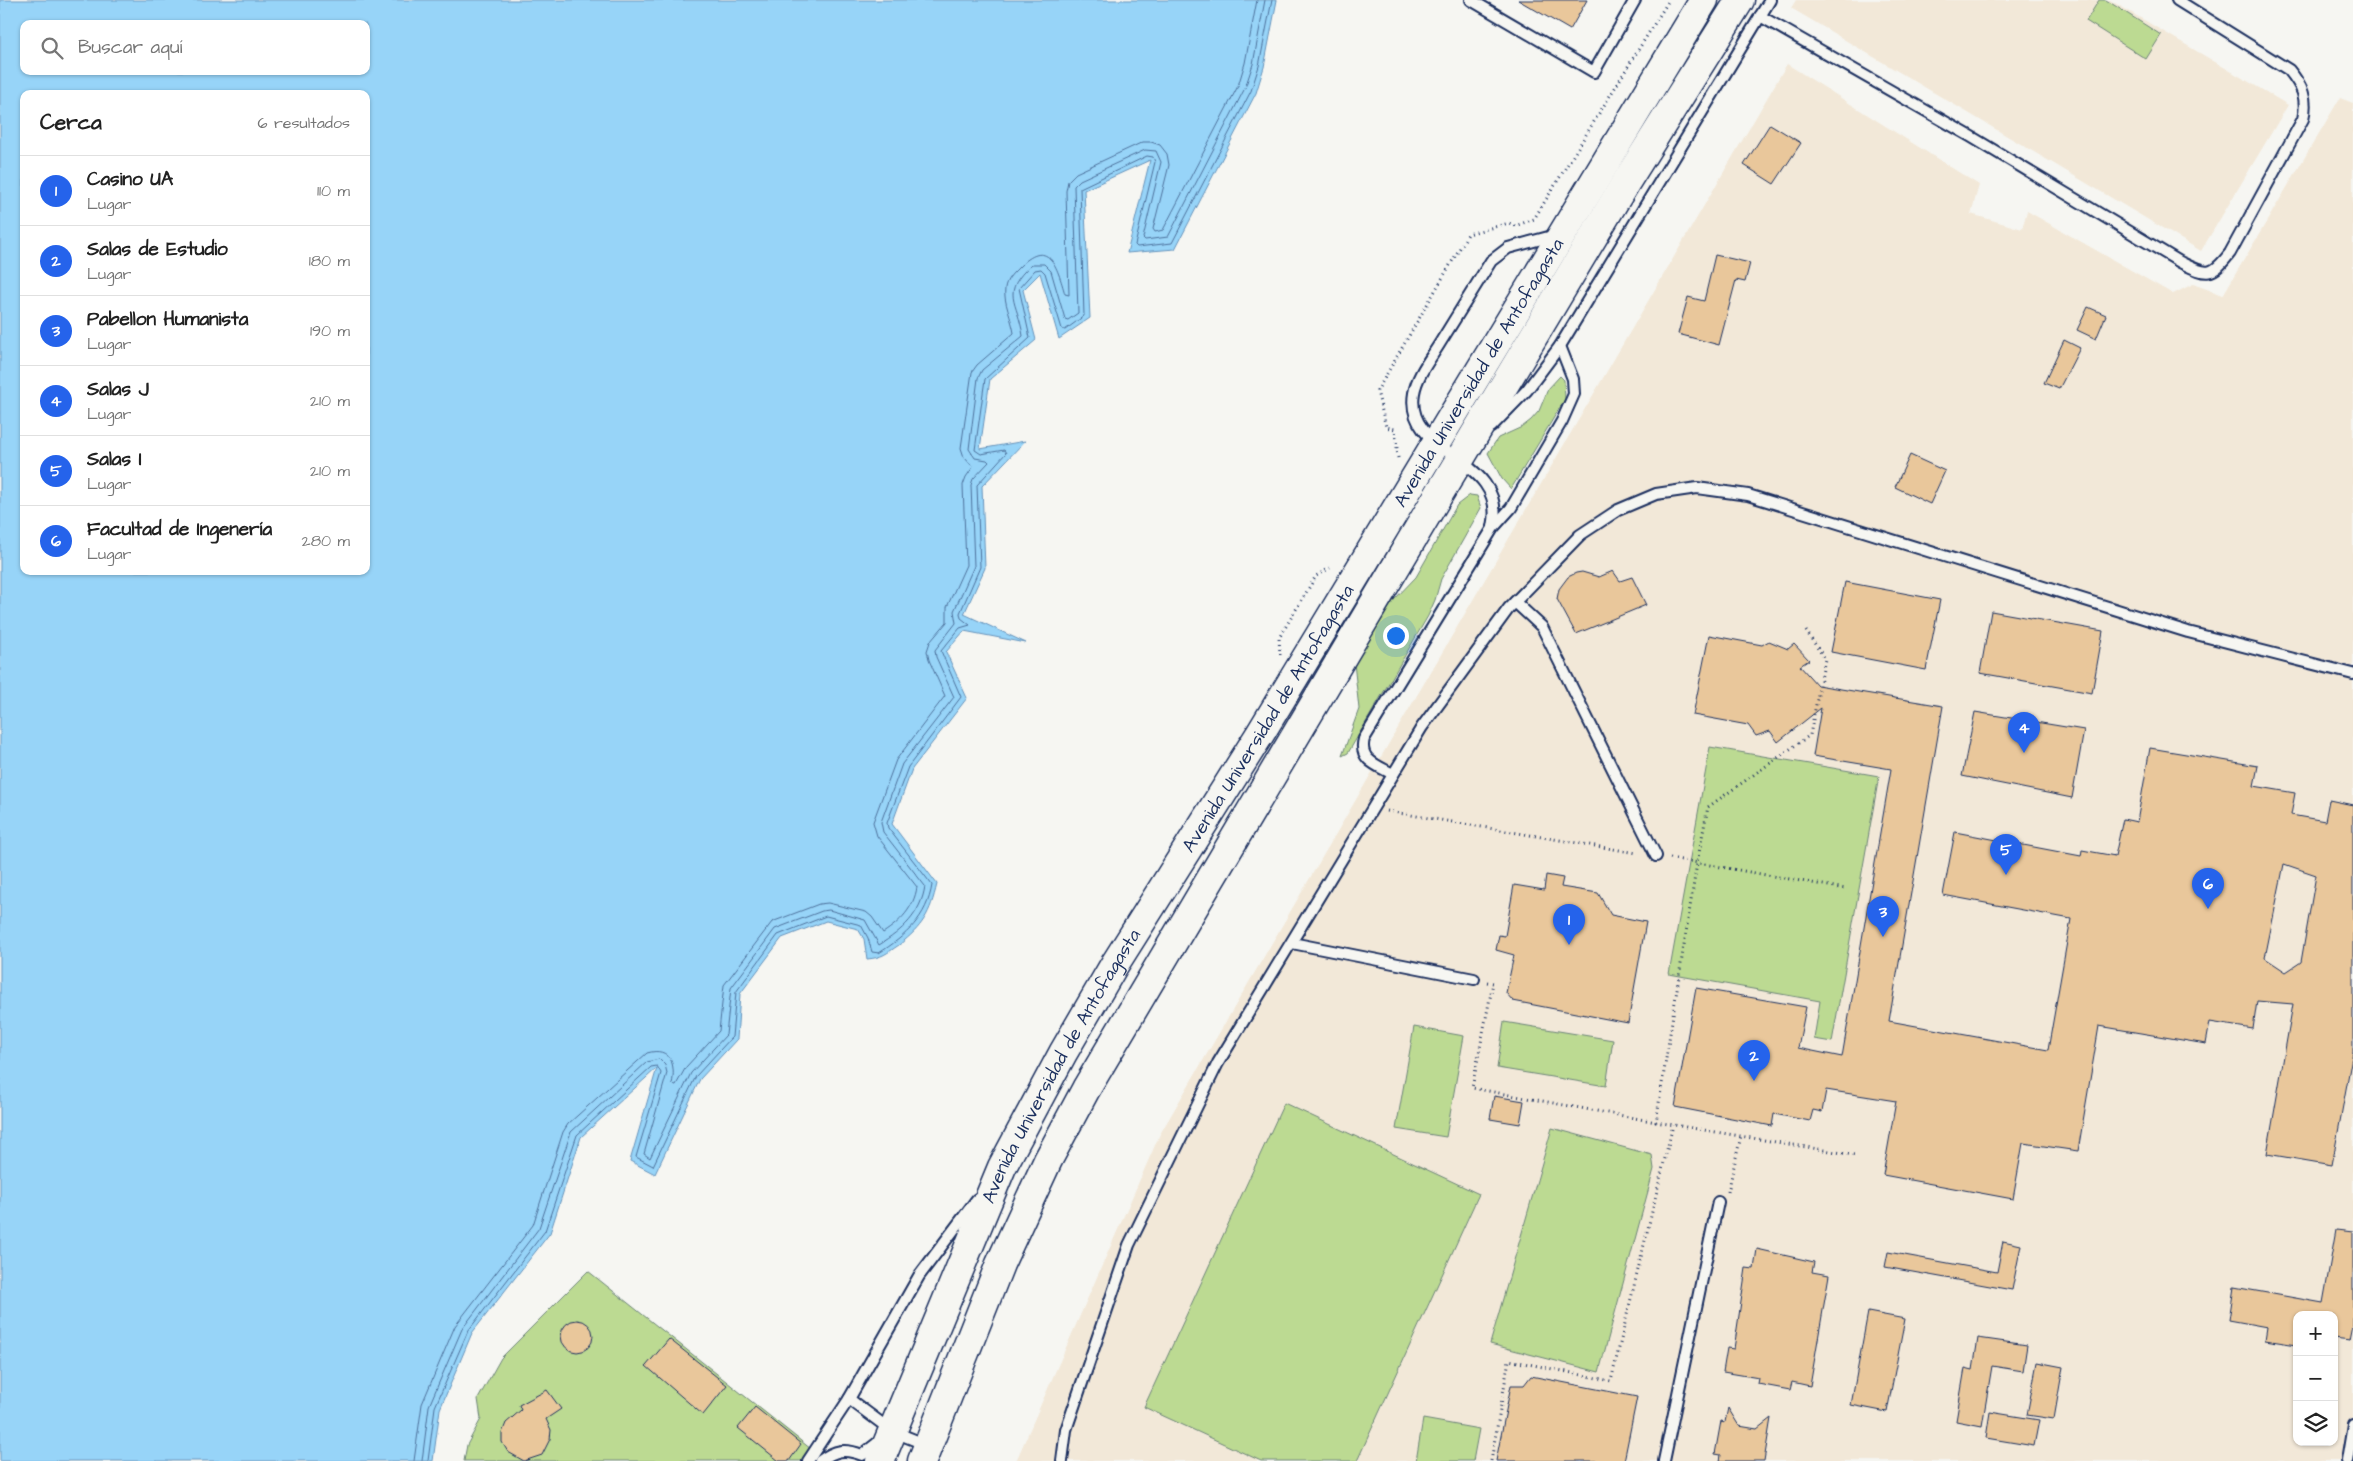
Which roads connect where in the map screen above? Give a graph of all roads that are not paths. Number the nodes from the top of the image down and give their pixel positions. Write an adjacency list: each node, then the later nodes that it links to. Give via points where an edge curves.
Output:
1 (1471, 0): 2 (lane, via 1594,72)
2 (1635, 0)
3 (1704, 0): 7 (main road, Avenida Universidad de Antofagasta)
4 (1770, 0): 6 (lane)
5 (2177, 0): 6 (lane, via 2288,70 2302,86 2306,108 2230,253 2217,269 2207,273 2180,262)
6 (1750, 8): 8 (lane); 10 (main road, Avenida Universidad de Antofagasta, via 1626,182)
7 (1562, 233): 9 (main road, Avenida Universidad de Antofagasta); 9 (lane, via 1508,248 1491,261 1422,372 1414,392 1414,412 1420,428)
8 (1560, 346): 10 (lane, via 1527,390); 11 (lane, via 1573,379 1574,394 1562,422 1511,508)
9 (1435, 443): 10 (lane); 18 (main road, Avenida Universidad de Antofagasta, via 1260,734 1113,967)
10 (1460, 458): 11 (lane, via 1491,493 1495,508); 23 (main road, Avenida Universidad de Antofagasta, via 1082,1096 1000,1264)
11 (1493, 528): 14 (lane, via 1364,739 1366,758)
12 (1515, 602): 13 (lane, via 1580,535 1618,510 1656,494 1697,488 1748,495 2188,632); 14 (lane, via 1422,727); 15 (lane, via 1542,628)
13 (2353, 674)
14 (1393, 774): 16 (lane)
15 (1656, 856)
16 (1292, 943): 17 (lane); 27 (lane, via 1218,1063 1129,1245 1066,1430)
17 (1474, 979)
18 (1002, 1167): 20 (lane, via 919,1276); 22 (main road, Avenida Universidad de Antofagasta)
19 (1718, 1202): 28 (lane)
20 (850, 1399): 22 (lane); 24 (lane)
21 (2353, 1425): 29 (lane)
22 (892, 1431): 23 (lane); 25 (lane, via 862,1455 849,1450 832,1452); 26 (main road, Avenida Universidad de Antofagasta)
23 (925, 1453)
24 (808, 1461)
25 (820, 1461)
26 (880, 1461)
27 (1062, 1461)
28 (1664, 1461)
29 (2347, 1461)

